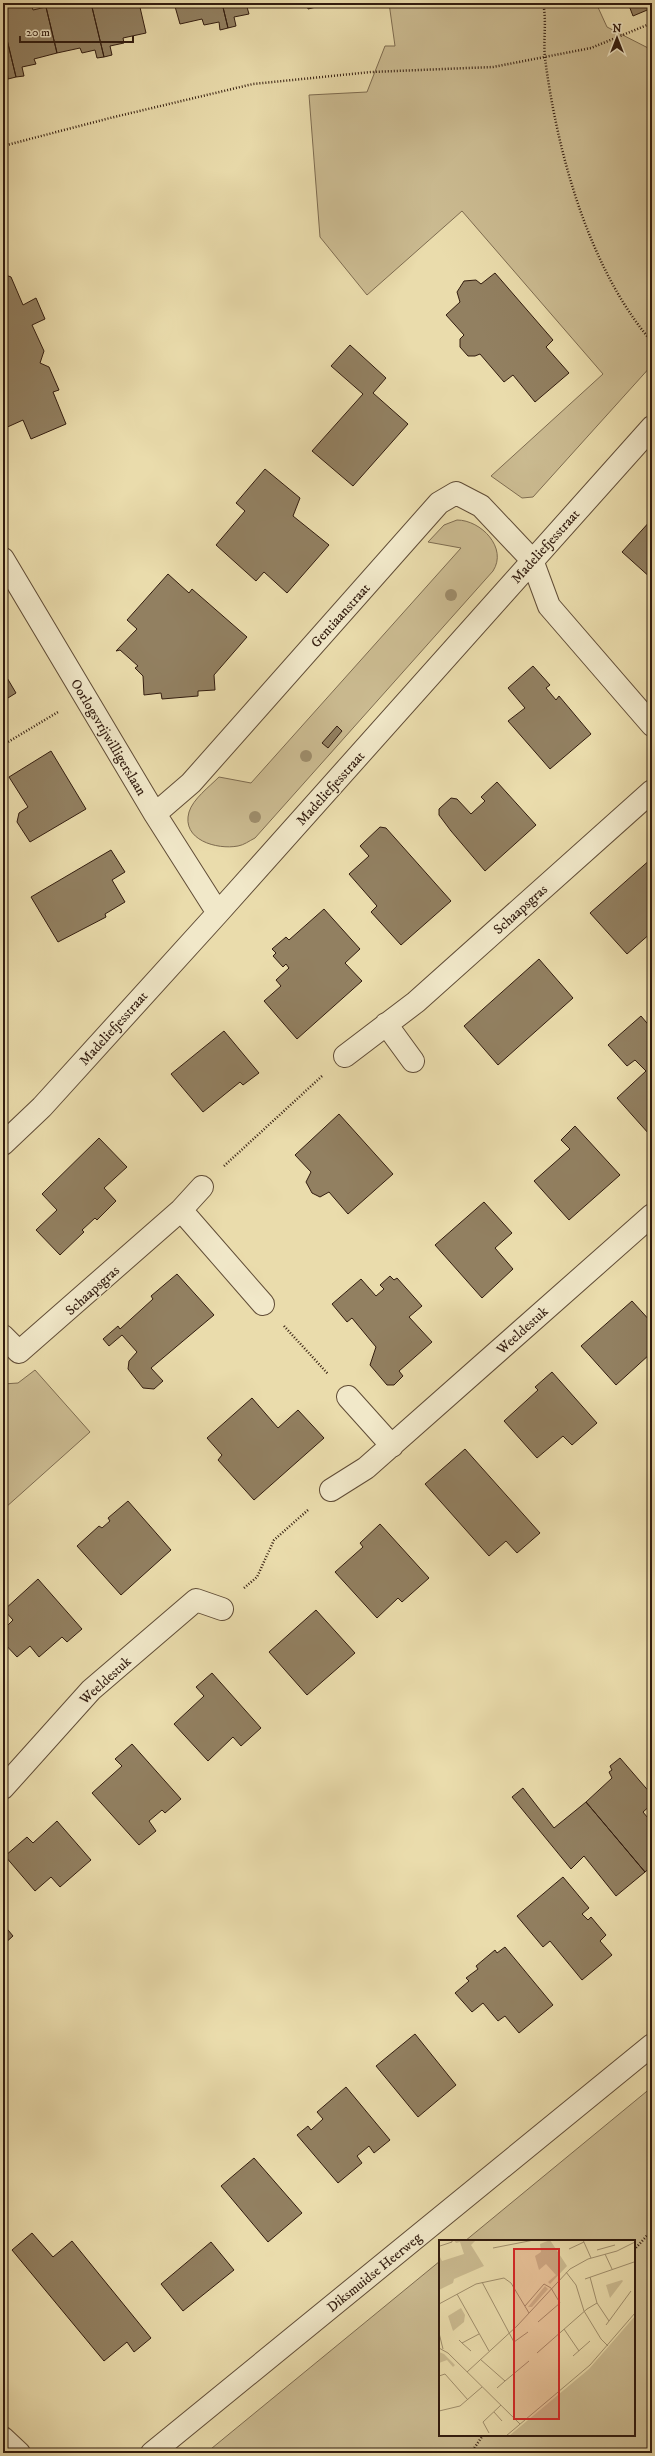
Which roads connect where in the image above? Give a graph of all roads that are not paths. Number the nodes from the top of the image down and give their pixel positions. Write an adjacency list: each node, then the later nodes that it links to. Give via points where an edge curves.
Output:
1 (652, 427): 3 (street, Madeliefjesstraat)
2 (3, 560): 6 (street, Oorlogsvrijwilligerslaan)
3 (532, 560): 4 (street, via 549,606); 6 (street, Gentiaanstraat, via 481,506 456,493 439,503 191,783); 7 (street, Madeliefjesstraat)
4 (652, 725)
5 (652, 791): 8 (street, Schaapsgras, via 416,1002)
6 (155, 814): 7 (street, Oorlogsvrijwilligerslaan)
7 (218, 913): 11 (street, Madeliefjesstraat, via 42,1107)
8 (386, 1024): 9 (street, Schaapsgras); 10 (street)
9 (345, 1056)
10 (413, 1061)
11 (3, 1144)
12 (202, 1187): 13 (street, Schaapsgras)
13 (181, 1210): 15 (street); 16 (street, Schaapsgras, via 19,1352)
14 (652, 1215): 18 (street, Weeldestuk)
15 (263, 1304)
16 (3, 1336)
17 (348, 1397): 18 (street)
18 (392, 1446): 19 (street, Weeldestuk, via 366,1468)
19 (331, 1490)
20 (222, 1609): 21 (street, Weeldestuk, via 196,1600 91,1690)
21 (3, 1788)
22 (652, 2045): 25 (street, Diksmuidse Heerweg)
23 (3, 2438): 24 (street)
24 (19, 2453)
25 (152, 2453)

